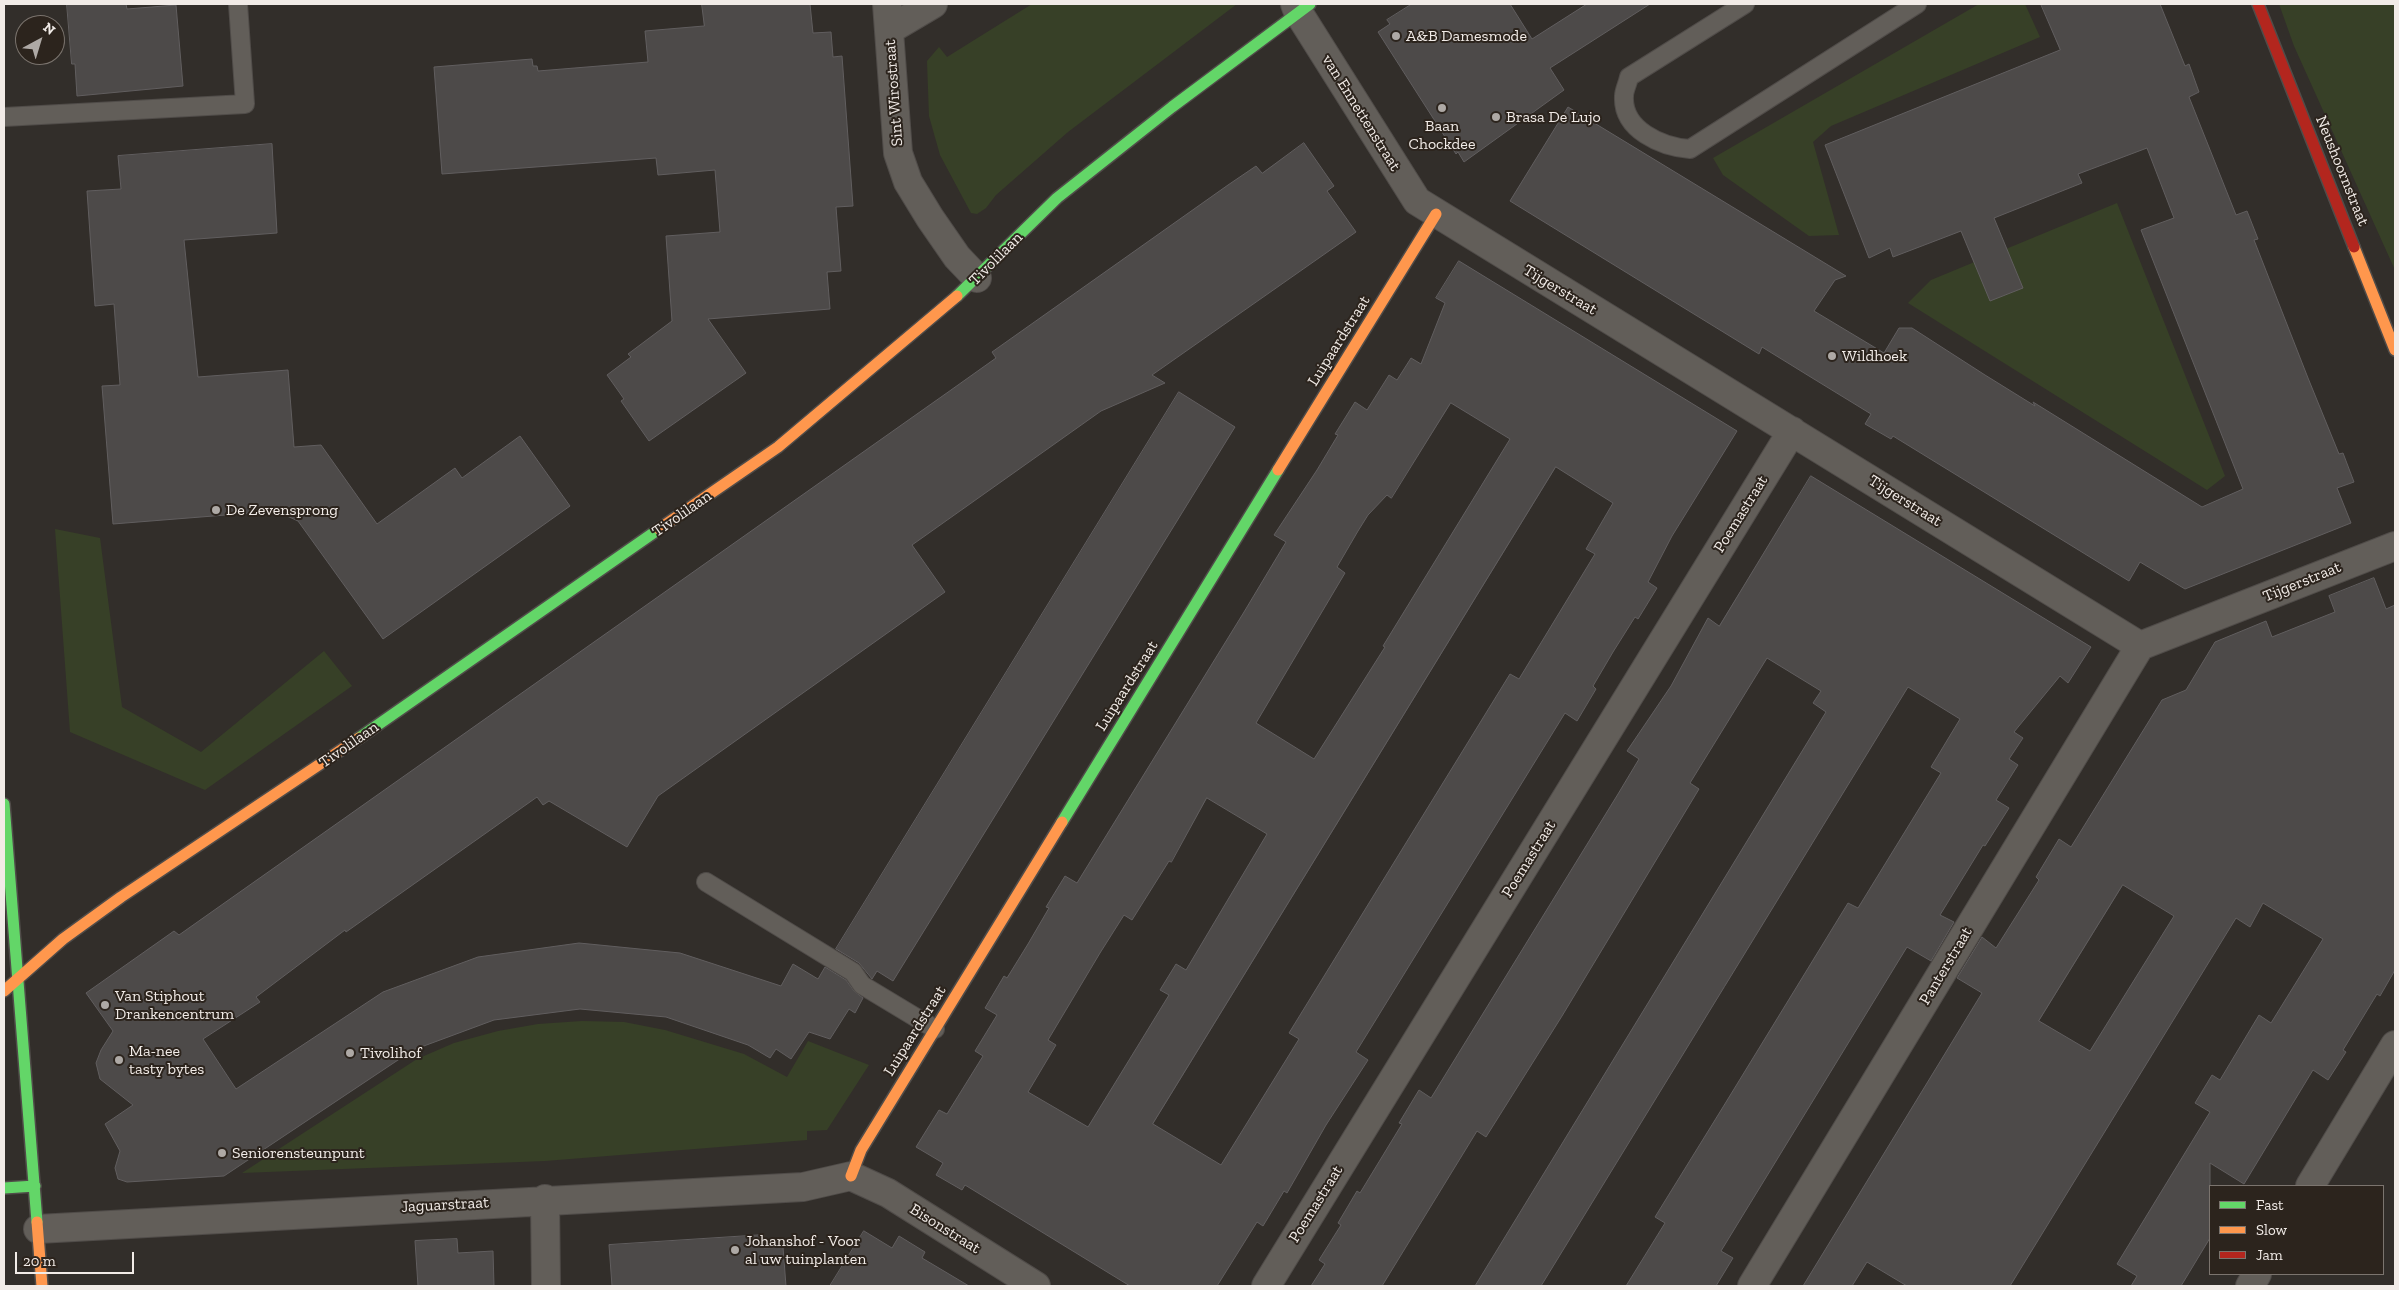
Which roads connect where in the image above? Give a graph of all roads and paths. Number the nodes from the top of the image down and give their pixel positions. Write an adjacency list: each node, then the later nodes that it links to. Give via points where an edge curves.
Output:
1 (238, 4): 8 (lane, via 245,104)
2 (933, 4): 7 (street)
3 (1745, 4): 4 (lane, via 1629,78 1624,96 1626,114 1645,136 1672,148 1690,149)
4 (1917, 4)
5 (2258, 4): 11 (street, Neushoornstraat)
6 (1301, 7): 9 (street, van Ennettenstraat, via 1417,201); 10 (street, Tivolilaan, via 1057,198)
7 (888, 17): 10 (street, Sint Wirostraat, via 898,153 908,182 957,257)
8 (4, 117)
9 (1436, 214): 12 (street, Tijgerstraat); 19 (street, Luipaardstraat)
10 (977, 278): 17 (street, Tivolilaan, via 922,328 778,447 280,793 122,897)
11 (2395, 350)
12 (1792, 431): 14 (street, Tijgerstraat); 31 (street, Poemastraat)
13 (2395, 546): 14 (street, Tijgerstraat)
14 (2140, 646): 32 (street, Panterstraat)
15 (4, 804): 17 (street)
16 (706, 882): 19 (lane, via 853,972 862,985)
17 (18, 977): 18 (street, Tivolilaan); 23 (street)
18 (4, 991)
19 (936, 1029): 21 (street, Luipaardstraat, via 861,1150)
20 (2395, 1045): 22 (street)
21 (851, 1176): 25 (street, Jaguarstraat, via 803,1187); 30 (street, Bisonstraat, via 888,1193)
22 (2311, 1185)
23 (35, 1186): 24 (street); 26 (street)
24 (4, 1188)
25 (545, 1199): 26 (street, Jaguarstraat); 29 (street)
26 (38, 1229): 28 (street)
27 (2256, 1275): 33 (street)
28 (42, 1286)
29 (546, 1286)
30 (1036, 1286)
31 (1266, 1286)
32 (1752, 1286)
33 (2250, 1286)

